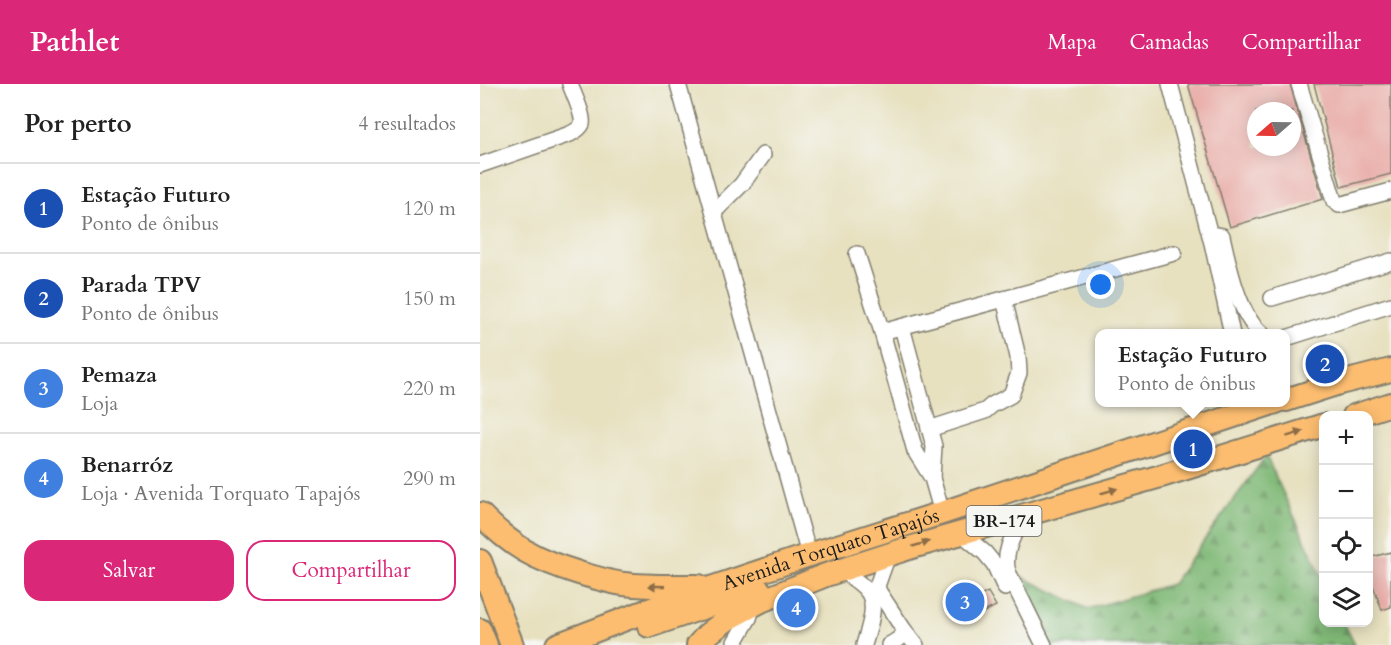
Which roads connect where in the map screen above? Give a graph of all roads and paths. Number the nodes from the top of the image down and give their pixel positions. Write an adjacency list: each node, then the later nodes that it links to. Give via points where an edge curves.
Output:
1 (570, 84): 6 (street, via 581,115 578,130)
2 (678, 84): 8 (street)
3 (1170, 84): 9 (street)
4 (1299, 84): 7 (street, via 1334,201 1340,205)
5 (763, 155): 8 (street)
6 (480, 165)
7 (1391, 191)
8 (714, 212): 33 (street)
9 (1210, 234): 17 (street); 18 (street, via 1222,236 1234,283)
10 (1174, 253): 14 (street)
11 (857, 254): 19 (street)
12 (1391, 261): 13 (street)
13 (1272, 298)
14 (1004, 299): 16 (street); 27 (street, via 1018,357 1019,373 1011,395 985,411)
15 (1391, 305): 20 (street)
16 (902, 327): 19 (street); 27 (street)
17 (1231, 329)
18 (1256, 329)
19 (882, 332): 28 (street, via 915,451)
20 (1290, 337)
21 (1391, 370): 22 (highway)
22 (1290, 399)
23 (1391, 404): 25 (highway)
24 (1246, 407): 29 (highway, Avenida Torquato Tapajós / BR-174)
25 (1369, 411)
26 (1319, 426): 31 (highway, Avenida Torquato Tapajós / BR-174, one-way to 26)
27 (929, 429): 28 (street, via 934,446)
28 (932, 478): 29 (street)
29 (942, 513): 33 (highway, Avenida Torquato Tapajós / BR-174)
30 (480, 514): 37 (highway, one-way to 30, via 622,584 550,564 510,542)
31 (1024, 515): 32 (highway, Avenida Torquato Tapajós / BR-174); 51 (street, via 1006,566)
32 (961, 533): 34 (highway, Avenida Torquato Tapajós / BR-174, one-way to 32); 50 (street, via 994,564)
33 (808, 555): 37 (highway, Avenida Torquato Tapajós / BR-174)
34 (888, 555): 36 (highway, Avenida Torquato Tapajós / BR-174); 40 (street, via 879,592)
35 (480, 561): 43 (highway)
36 (833, 573): 38 (highway, Avenida Torquato Tapajós / BR-174); 45 (highway, via 737,596); 47 (street, via 868,591 872,613)
37 (715, 587): 44 (highway, Avenida Torquato Tapajós / BR-174)
38 (753, 605): 41 (street); 46 (highway, Avenida Torquato Tapajós / BR-174, via 721,623)
39 (480, 630): 42 (highway)
40 (904, 630): 48 (street); 49 (street)
41 (734, 644)
42 (486, 645)
43 (512, 645)
44 (557, 645)
45 (597, 645)
46 (698, 645)
47 (864, 645)
48 (889, 645)
49 (916, 645)
50 (1034, 645)
51 (1044, 645)

